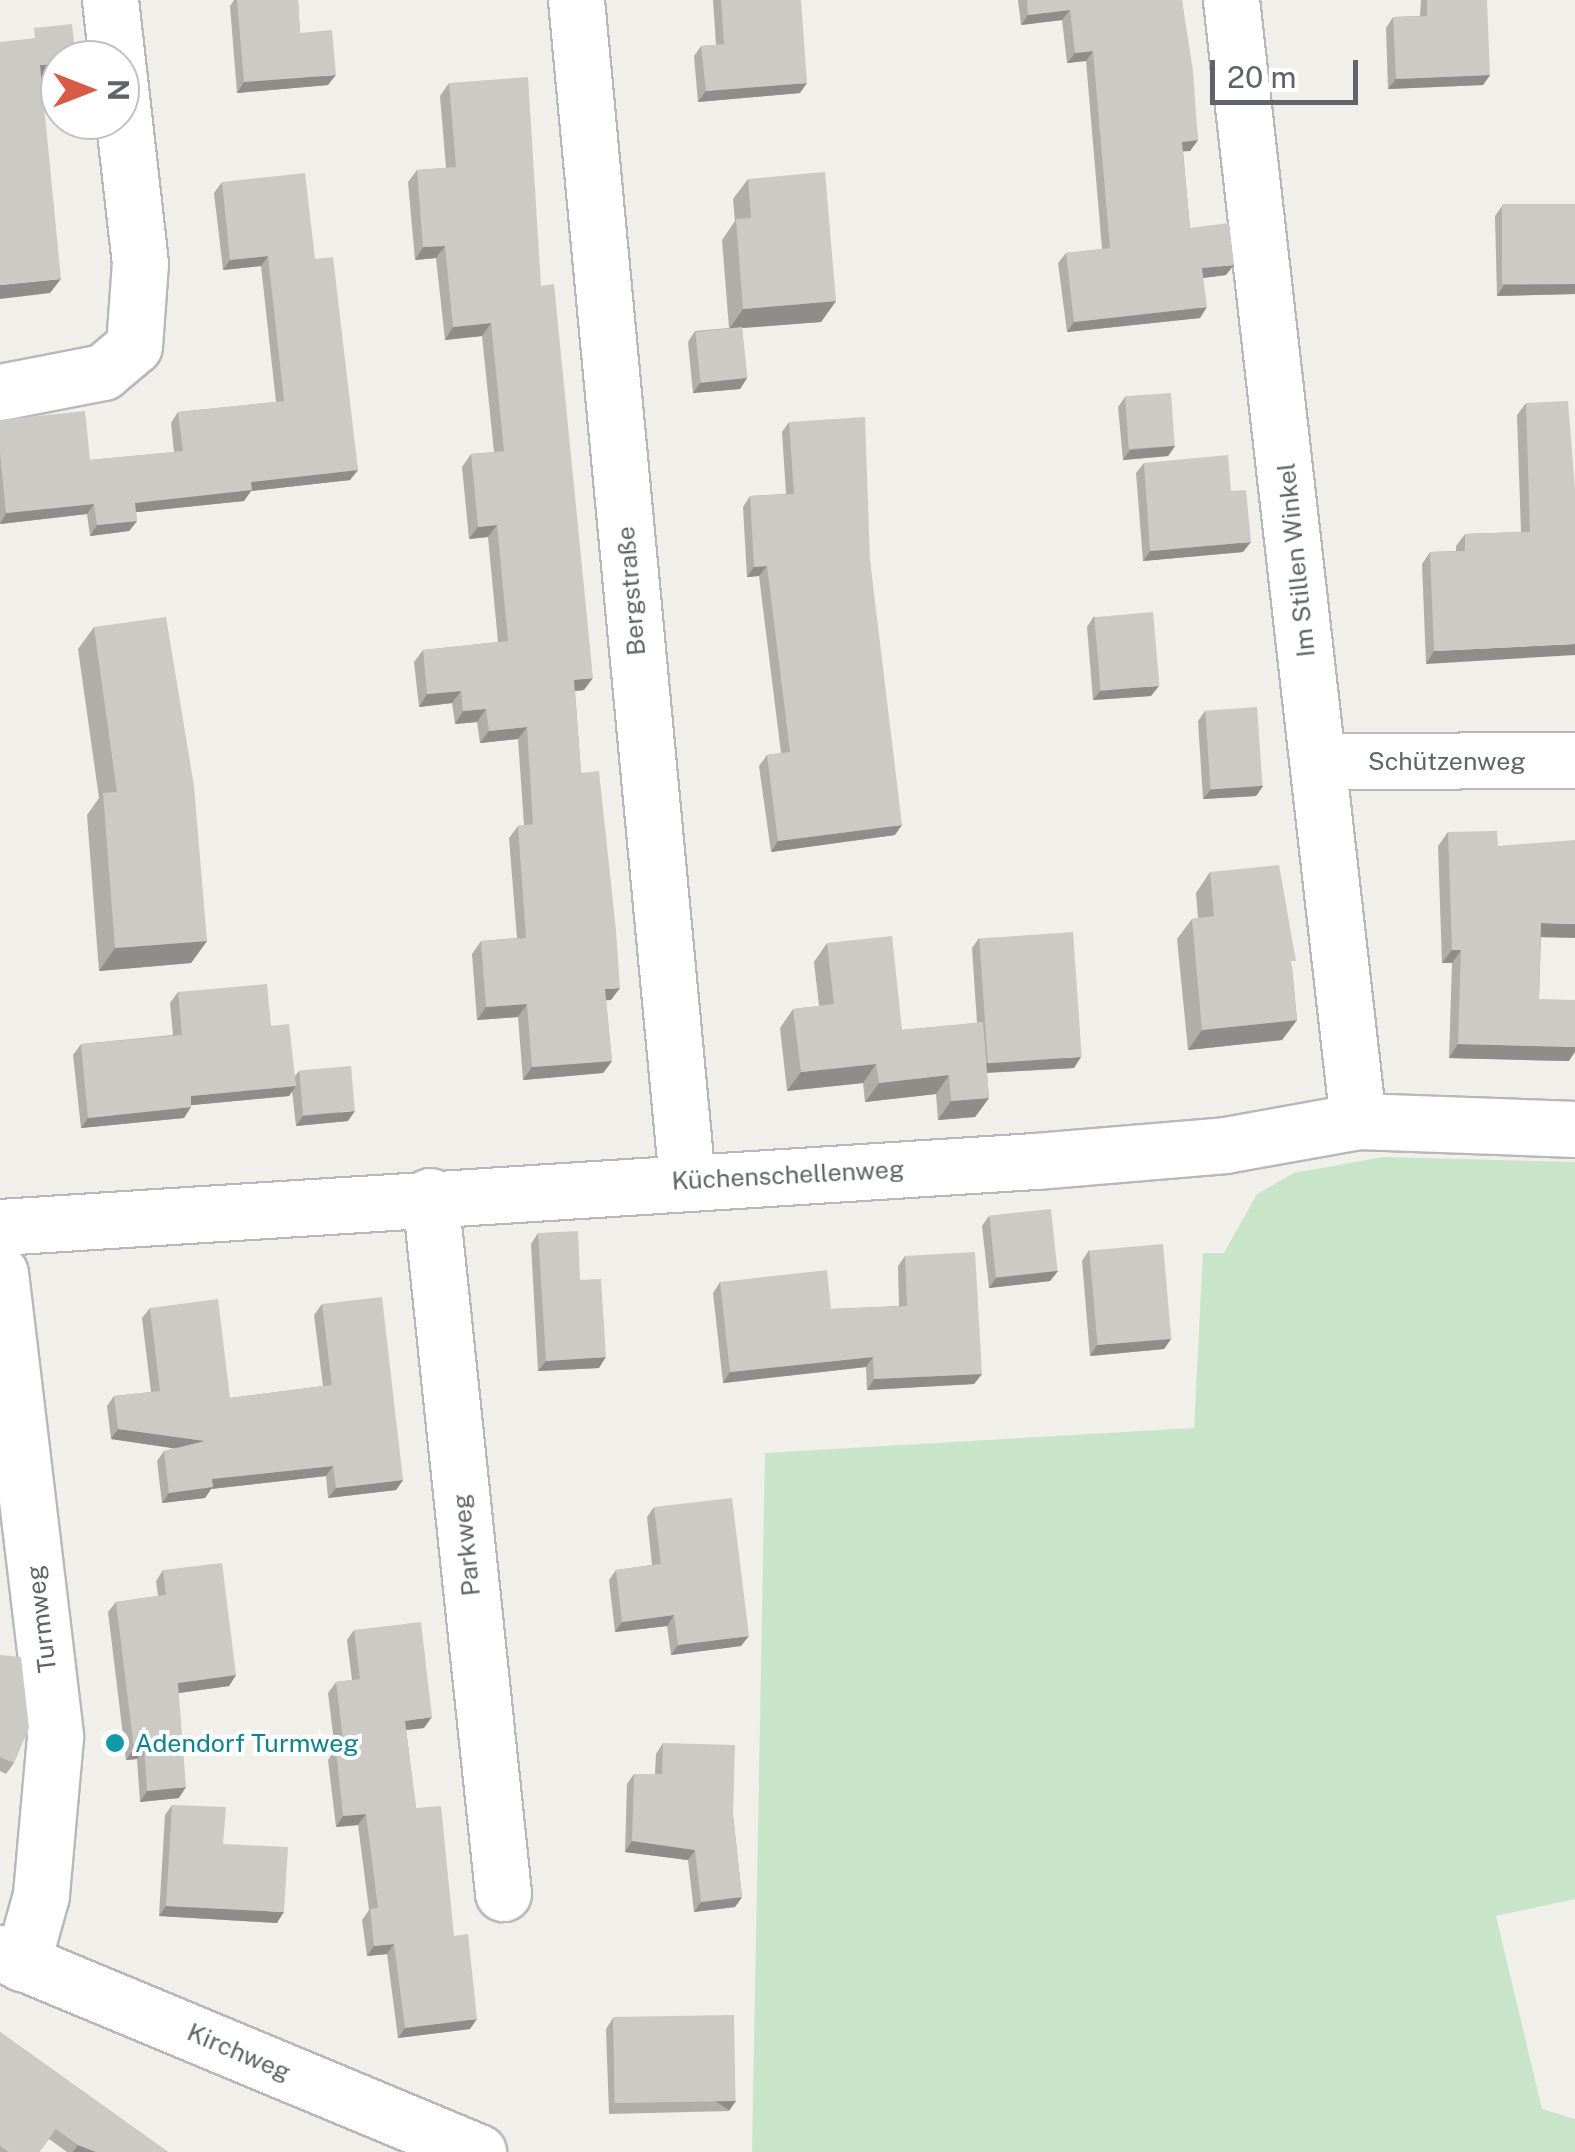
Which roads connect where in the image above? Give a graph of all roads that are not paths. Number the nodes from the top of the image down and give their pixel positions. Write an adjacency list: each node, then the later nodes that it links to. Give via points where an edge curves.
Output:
1 (110, 0): 4 (street, via 140,262 134,346 104,372)
2 (576, 0): 9 (street, Bergstraße)
3 (1231, 0): 6 (street, Im Stillen Winkel)
4 (0, 392)
5 (1575, 760): 6 (street, Schützenweg)
6 (1318, 761): 7 (street, Im Stillen Winkel)
7 (1358, 1121): 8 (street, Küchenschellenweg); 9 (street, Küchenschellenweg, via 1226,1145)
8 (1575, 1128)
9 (687, 1181): 10 (street, Küchenschellenweg)
10 (430, 1196): 11 (street, Küchenschellenweg); 13 (street, Parkweg)
11 (0, 1227)
12 (0, 1273): 14 (street, Turmweg, via 55,1737 41,1895)
13 (503, 1894)
14 (11, 1958): 15 (street, Kirchweg)
15 (478, 2152)

